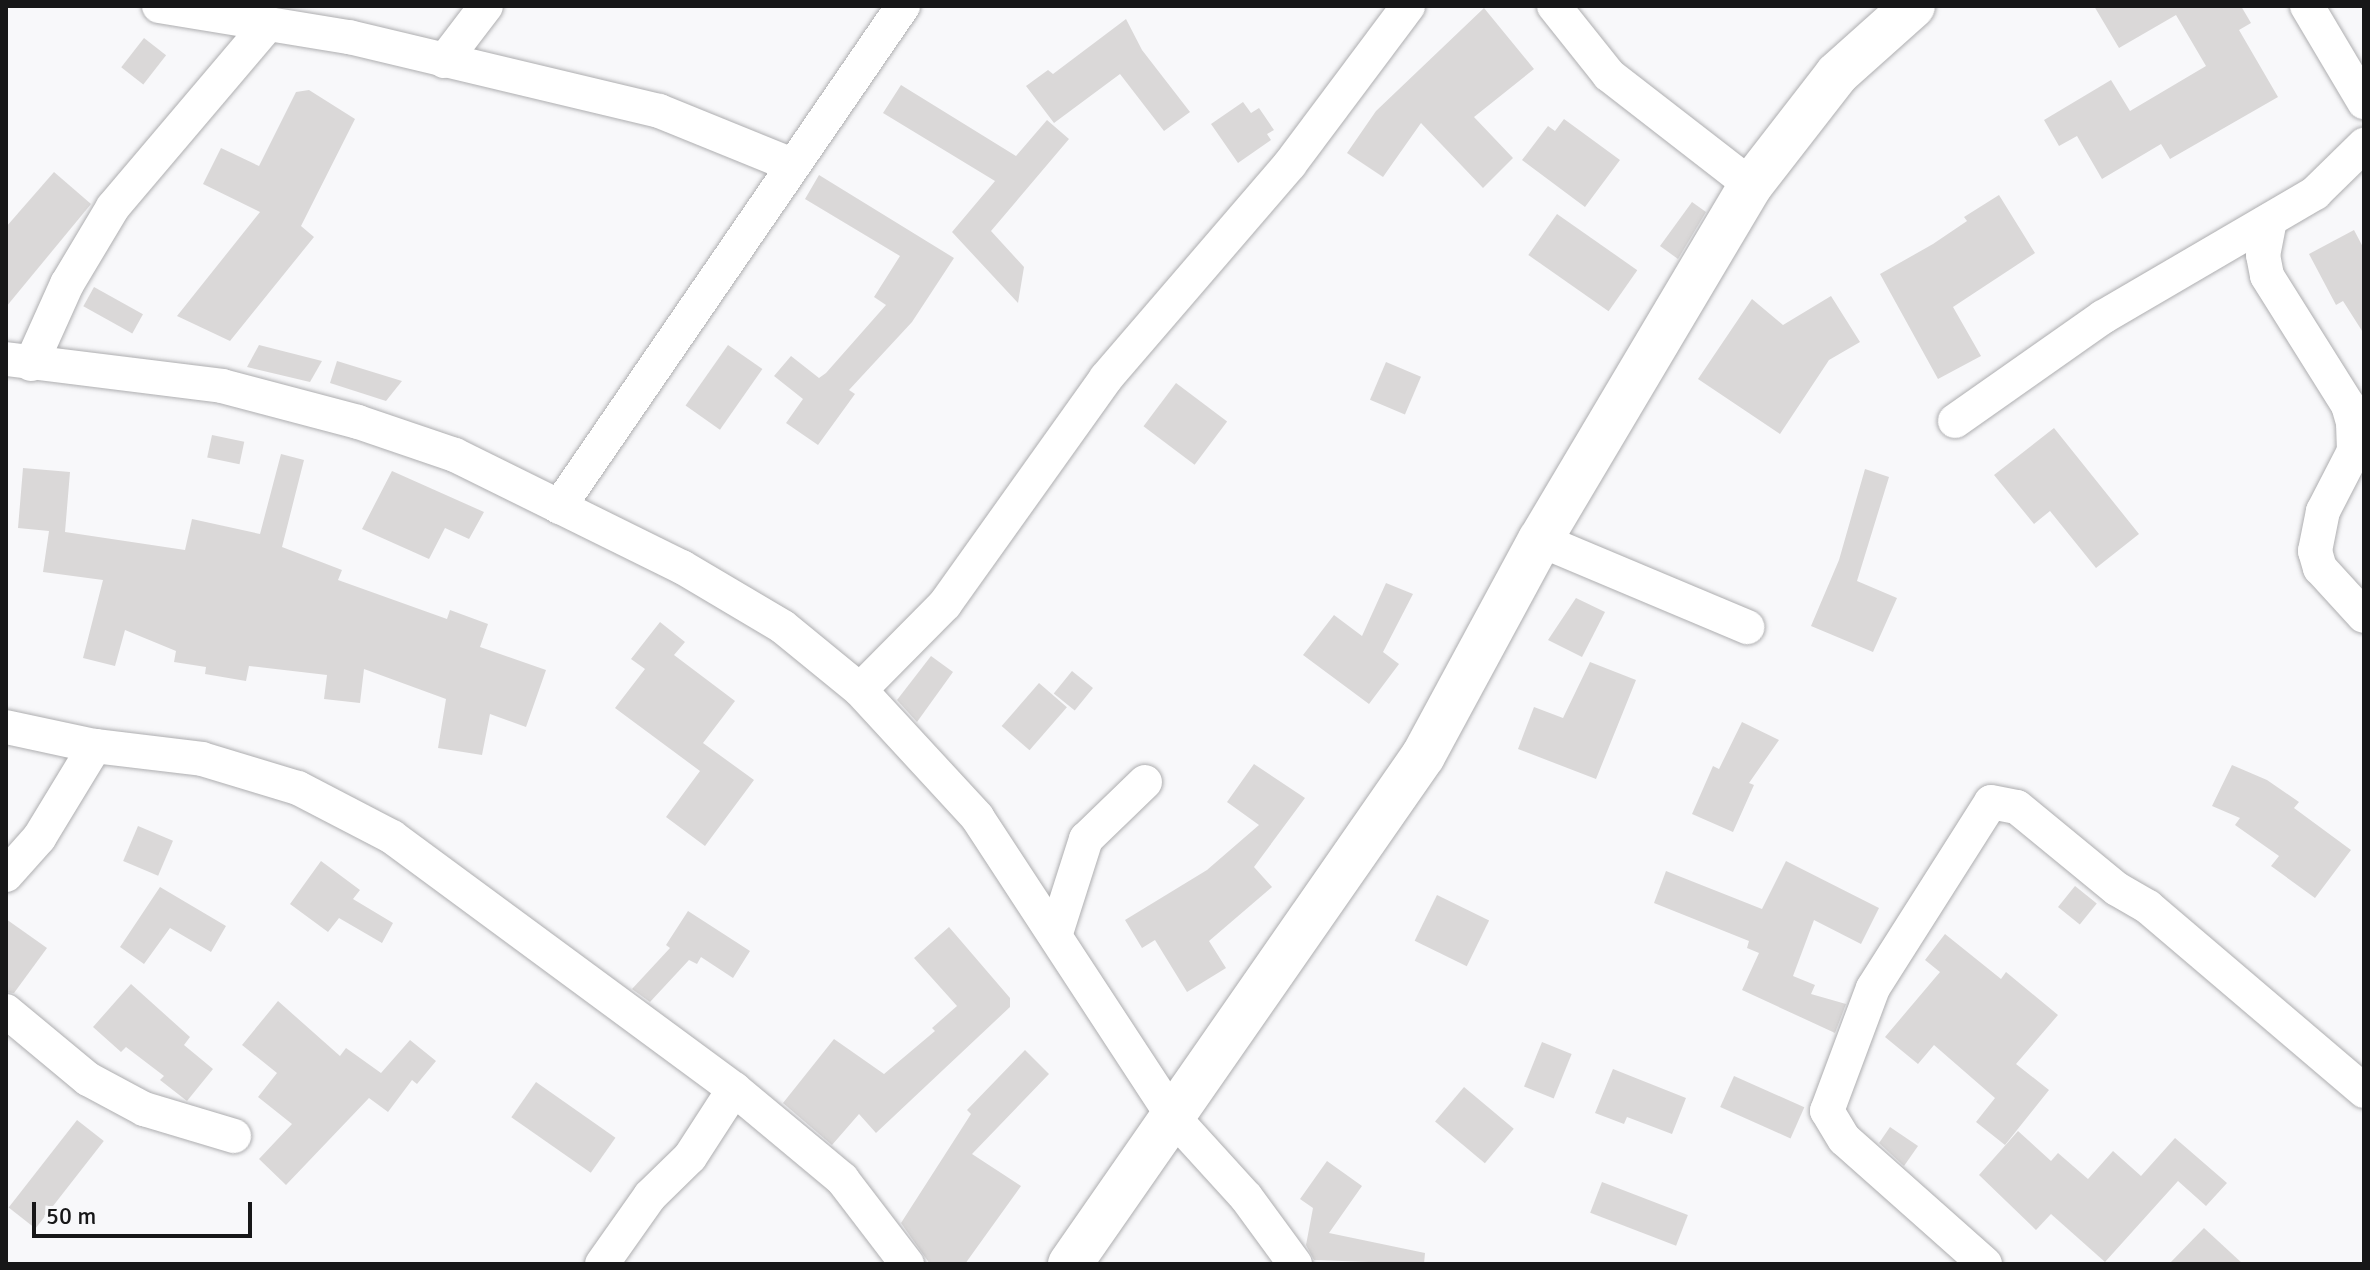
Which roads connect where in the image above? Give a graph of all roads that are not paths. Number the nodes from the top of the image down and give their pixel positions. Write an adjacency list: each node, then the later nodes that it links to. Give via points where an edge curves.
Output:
1 (159, 6): 8 (street)
2 (486, 6): 9 (street)
3 (903, 6): 12 (street)
4 (1408, 6): 21 (street, via 1290,164 1106,378 945,604)
5 (1554, 6): 13 (street, via 1609,75)
6 (1913, 6): 13 (street, via 1837,74)
7 (2307, 6): 10 (street)
8 (268, 24): 9 (street); 15 (street, via 113,207)
9 (444, 61): 12 (street, via 659,111)
10 (2364, 102)
11 (2364, 145): 14 (street, via 2315,193)
12 (792, 165): 17 (street)
13 (1751, 185): 18 (street)
14 (2270, 220): 16 (street, via 2103,317); 19 (street, via 2263,255 2267,276 2348,405 2353,423 2354,451 2323,511 2315,551 2320,568)
15 (18, 361): 17 (street, via 222,386 358,422 455,455)
16 (1955, 421)
17 (559, 507): 21 (street, via 682,567 783,627)
18 (1540, 540): 20 (street); 30 (street, via 1423,756)
19 (2364, 616)
20 (1747, 627)
21 (860, 690): 26 (street, via 977,817)
22 (6, 727): 23 (street)
23 (95, 746): 25 (street, via 39,838); 28 (street, via 202,759 271,780 392,837)
24 (1145, 782): 26 (street, via 1086,839)
25 (6, 875)
26 (1056, 933): 30 (street)
27 (6, 1011): 31 (street, via 88,1079 144,1109)
28 (734, 1089): 32 (street, via 690,1157 650,1196); 33 (street, via 842,1179)
29 (2364, 1091): 36 (street, via 2148,907 2117,889 2017,807 1991,802 1873,988 1827,1111 1844,1139)
30 (1174, 1118): 34 (street); 35 (street, via 1246,1197)
31 (234, 1136)
32 (602, 1264)
33 (907, 1264)
34 (1070, 1264)
35 (1295, 1264)
36 (1985, 1264)

